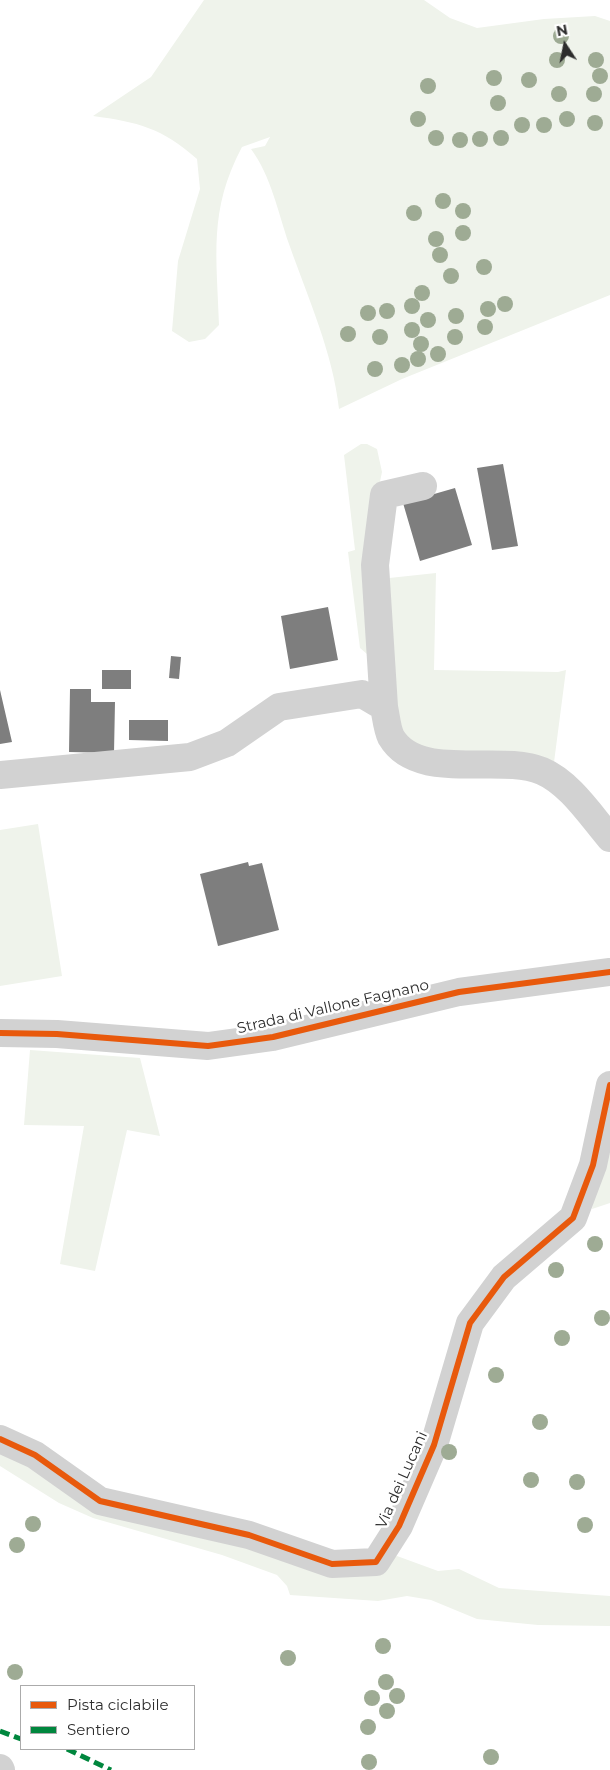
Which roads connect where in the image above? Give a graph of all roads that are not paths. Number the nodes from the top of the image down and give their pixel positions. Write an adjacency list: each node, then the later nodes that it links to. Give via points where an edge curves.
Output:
1 (422, 486): 2 (street, via 384,495 375,565)
2 (384, 707): 3 (street, via 362,694 279,707 226,742 190,757); 4 (street, via 391,736 405,752 430,764 518,764 544,772 569,790)
3 (0, 775)
4 (610, 838)
5 (610, 972): 6 (street, Strada di Vallone Fagnano, via 459,992 273,1037 208,1046 57,1034)
6 (0, 1033)
7 (610, 1085): 8 (street, Via dei Lucani, via 593,1165 573,1218 504,1277 470,1322 434,1445 399,1526 376,1562 332,1564 249,1536 100,1501 35,1455)
8 (0, 1439)

